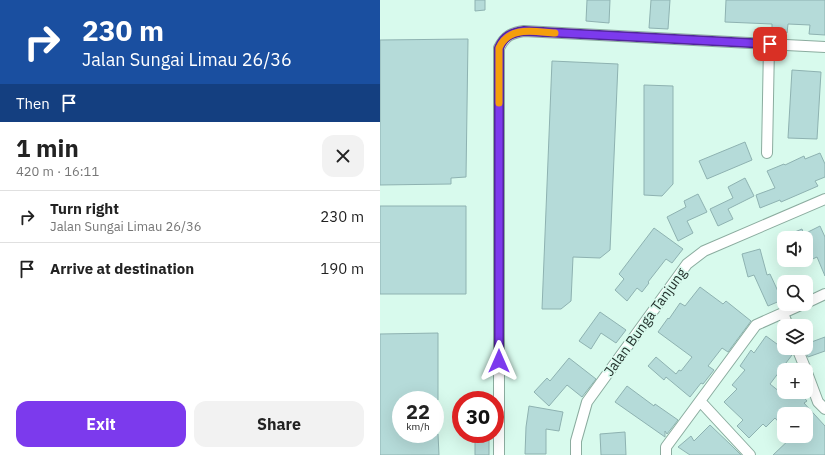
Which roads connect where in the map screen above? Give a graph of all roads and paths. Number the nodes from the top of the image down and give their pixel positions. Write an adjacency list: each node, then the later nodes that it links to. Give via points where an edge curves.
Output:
1 (770, 44): 2 (street); 3 (street); 13 (street, via 524,31 514,33 502,43 499,48)
2 (825, 48)
3 (766, 153)
4 (825, 199): 14 (street, Jalan Bunga Tanjung, via 704,251 687,264 587,402 576,441)
5 (825, 294): 6 (street)
6 (813, 300)
7 (787, 311): 8 (street)
8 (783, 313): 9 (street); 11 (street, via 756,325)
9 (785, 319)
10 (813, 389): 12 (street, via 818,402)
11 (700, 401): 15 (street, via 666,447); 16 (street)
12 (825, 409)
13 (499, 455)
14 (576, 455)
15 (666, 455)
16 (750, 455)

